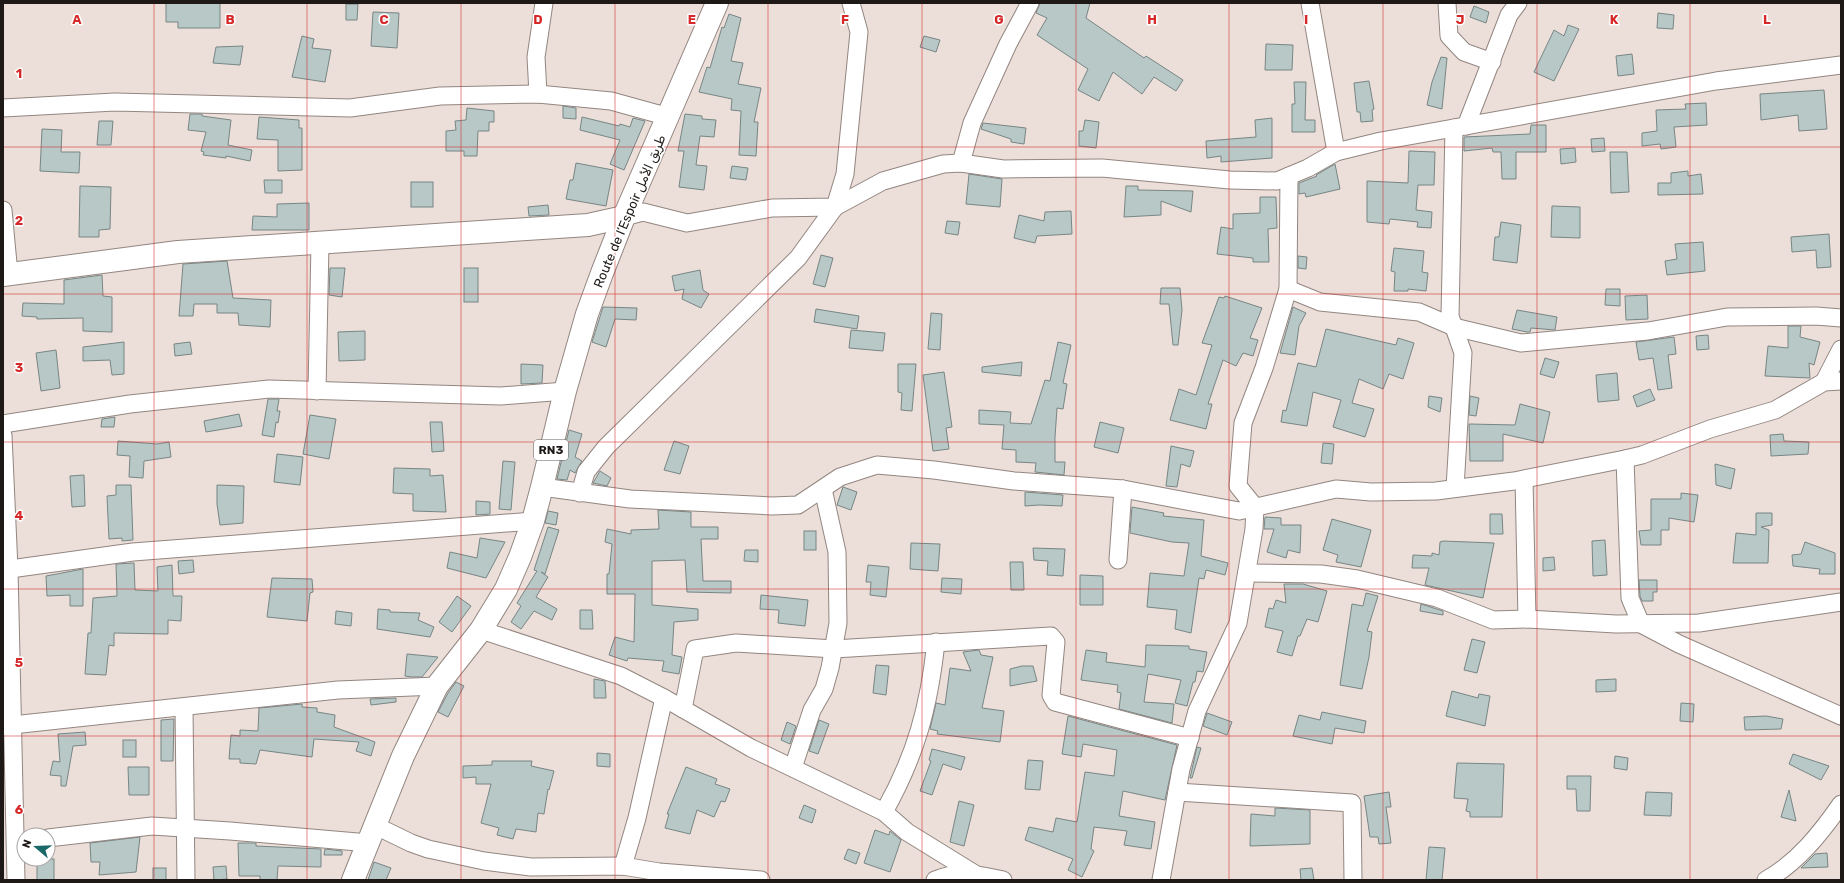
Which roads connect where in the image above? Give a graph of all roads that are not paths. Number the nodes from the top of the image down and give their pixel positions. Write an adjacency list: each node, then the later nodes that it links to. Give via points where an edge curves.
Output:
1 (544, 3): 10 (street, via 536,57)
2 (717, 3): 12 (main road, Route de l’Espoir طريق الأمل / RN3)
3 (851, 3): 17 (street, via 859,32 845,174)
4 (1030, 3): 15 (street, via 972,123)
5 (1310, 3): 14 (street)
6 (1447, 3): 8 (street, via 1449,36 1464,52)
7 (1518, 3): 8 (street, via 1509,15)
8 (1492, 62): 13 (street)
9 (1841, 65): 13 (street, via 1716,81)
10 (538, 94): 11 (street, via 440,96 350,108 115,102); 12 (street, via 611,101)
11 (3, 108)
12 (669, 117): 19 (main road, Route de l’Espoir طريق الأمل / RN3)
13 (1460, 127): 14 (street); 24 (street, via 1450,316)
14 (1336, 152): 16 (street)
15 (961, 163): 16 (street, via 1003,168 1102,168 1230,180 1277,181); 17 (street, via 943,164 883,181)
16 (1289, 176): 22 (street)
17 (835, 207): 19 (street, via 772,208 688,223 643,212); 38 (street, via 798,258 606,447 586,472)
18 (3, 210): 21 (street)
19 (624, 217): 20 (main road, via 588,225); 29 (main road, Route de l’Espoir طريق الأمل / RN3, via 588,314)
20 (320, 243): 21 (main road, via 178,252); 28 (street)
21 (6, 274)
22 (1288, 289): 24 (street, via 1320,302 1419,312); 39 (street, via 1264,368 1243,423 1238,486)
23 (1841, 318): 24 (street, via 1727,317 1648,331 1521,343)
24 (1454, 327): 35 (street, via 1463,353)
25 (1841, 349): 27 (street)
26 (1841, 381): 27 (street)
27 (1824, 382): 32 (street, via 1775,410 1710,429 1642,455)
28 (317, 391): 29 (street, via 501,396); 30 (street, via 269,389 130,404)
29 (565, 391): 34 (main road, Route de l’Espoir طريق الأمل / RN3)
30 (3, 424)
31 (3, 435): 42 (street)
32 (1625, 458): 33 (street); 46 (street, via 1630,598)
33 (1524, 479): 35 (street); 45 (street)
34 (542, 487): 38 (street); 40 (main road, Route de l’Espoir طريق الأمل / RN3)
35 (1455, 488): 39 (street, via 1436,491 1371,492 1336,489)
36 (823, 489): 37 (street, via 840,477 877,465 1014,481); 38 (street, via 798,505 772,506 630,499); 49 (street, via 837,552 838,623)
37 (1123, 489): 39 (street, via 1239,511); 41 (street)
38 (580, 493)
39 (1255, 507): 43 (street)
40 (533, 521): 42 (street, via 134,552); 47 (main road, Route de l’Espoir طريق الأمل / RN3, via 506,589)
41 (1118, 560)
42 (6, 569): 55 (street)
43 (1247, 573): 45 (street, via 1321,574 1357,579 1437,598 1493,620); 56 (street, via 1238,623 1197,711)
44 (1841, 602): 46 (street, via 1699,623)
45 (1527, 619): 46 (street, via 1569,623)
46 (1641, 624): 54 (street, via 1679,644)
47 (481, 630): 50 (main road, Route de l’Espoir طريق الأمل / RN3); 51 (street, via 621,676)
48 (936, 642): 49 (street); 56 (street, via 1051,636 1056,642 1051,695 1055,702); 60 (street, via 932,678 920,730 902,780)
49 (834, 649): 53 (street, via 736,644 695,649); 57 (street, via 824,689 812,710)
50 (437, 686): 52 (street, via 338,690); 62 (main road, Route de l’Espoir طريق الأمل / RN3, via 403,756)
51 (664, 698): 53 (street); 65 (street, via 637,818)
52 (184, 707): 55 (street); 61 (street)
53 (683, 709): 57 (street, via 751,748)
54 (1841, 716)
55 (8, 726): 64 (street)
56 (1190, 738): 58 (street)
57 (793, 768): 60 (street)
58 (1177, 792): 74 (street); 75 (street, via 1352,803)
59 (1841, 804): 76 (street, via 1799,855 1784,870)
60 (884, 812): 66 (street, via 907,832)
61 (186, 828): 62 (street); 63 (street, via 152,826); 69 (street)
62 (372, 834): 65 (street, via 484,861 531,867); 70 (main road, Route de l’Espoir طريق الأمل / RN3)
63 (56, 837)
64 (14, 842): 68 (street)
65 (623, 866): 67 (street)
66 (975, 874): 72 (street, via 946,876); 73 (street)
67 (658, 876): 71 (street)
68 (16, 880)
69 (186, 880)
70 (353, 880)
71 (761, 880)
72 (935, 880)
73 (1003, 880)
74 (1161, 880)
75 (1353, 880)
76 (1766, 880)

